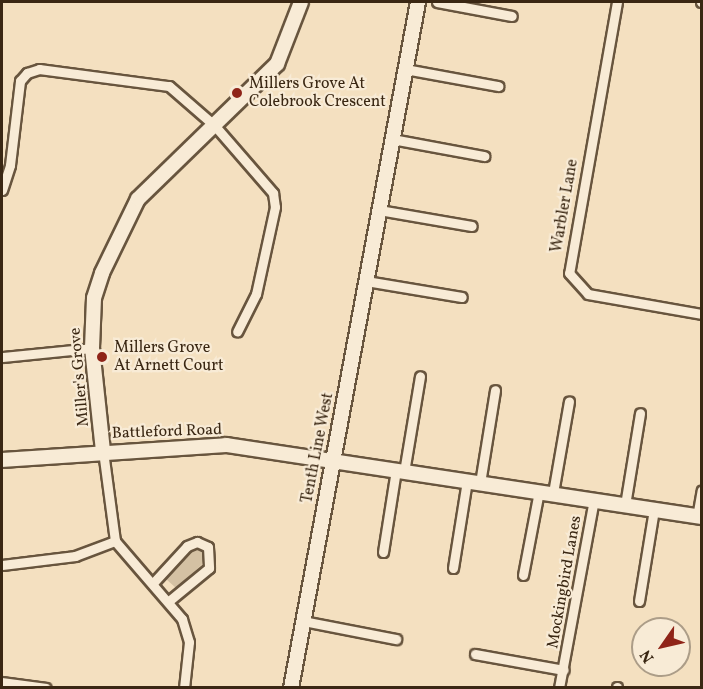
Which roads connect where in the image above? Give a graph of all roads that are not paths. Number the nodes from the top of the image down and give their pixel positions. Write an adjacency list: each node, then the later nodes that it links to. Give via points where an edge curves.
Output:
1 (301, 2): 8 (street, Miller's Grove, via 277,64)
2 (418, 2): 6 (street, Tenth Line West)
3 (437, 2): 5 (street)
4 (617, 2): 16 (street, Warbler Lane, via 569,273 588,294)
5 (512, 16)
6 (405, 69): 7 (street); 9 (street, Tenth Line West)
7 (498, 86)
8 (215, 126): 11 (street, via 169,86 39,69 20,81 10,165); 17 (street, via 264,180 275,207 256,294); 18 (street, Miller's Grove, via 128,214 93,298)
9 (392, 139): 10 (street); 12 (street, Tenth Line West)
10 (484, 156)
11 (2, 190)
12 (379, 210): 13 (street); 14 (street, Tenth Line West)
13 (472, 226)
14 (366, 281): 15 (street); 26 (street, Tenth Line West)
15 (462, 297)
16 (702, 314)
17 (237, 332)
18 (92, 348): 19 (street); 24 (street, Miller's Grove)
19 (2, 357)
20 (420, 376): 27 (street)
21 (495, 390): 28 (street)
22 (569, 401): 31 (street)
23 (640, 413): 33 (street)
24 (103, 451): 25 (street, Battleford Road); 26 (street, Battleford Road, via 208,444); 36 (street, Miller's Grove)
25 (2, 460)
26 (333, 461): 27 (street, Battleford Road); 44 (street, Tenth Line West)
27 (400, 471): 28 (street, Battleford Road); 37 (street)
28 (474, 482): 30 (street, Battleford Road); 39 (street)
29 (702, 490): 35 (street)
30 (539, 491): 31 (street, Battleford Road); 40 (street)
31 (553, 494): 32 (street, Battleford Road)
32 (594, 500): 33 (street, Battleford Road); 47 (street, Mockingbird Lanes)
33 (625, 505): 34 (street, Battleford Road)
34 (654, 509): 35 (street, Battleford Road); 43 (street)
35 (699, 517)
36 (115, 542): 38 (street, via 75,556); 41 (street)
37 (383, 552)
38 (2, 565)
39 (453, 568)
40 (523, 575)
41 (153, 583): 42 (street); 42 (street, via 187,546 197,542 208,547 209,568)
42 (170, 600): 50 (street, via 189,642)
43 (639, 601)
44 (303, 621): 45 (street); 51 (street, Tenth Line West)
45 (396, 639)
46 (475, 654): 47 (street, Mockingbird Lanes)
47 (564, 670): 52 (street, Mockingbird Lanes)
48 (2, 682): 49 (street)
49 (46, 687)
50 (184, 687)
51 (291, 687)
52 (559, 687)

